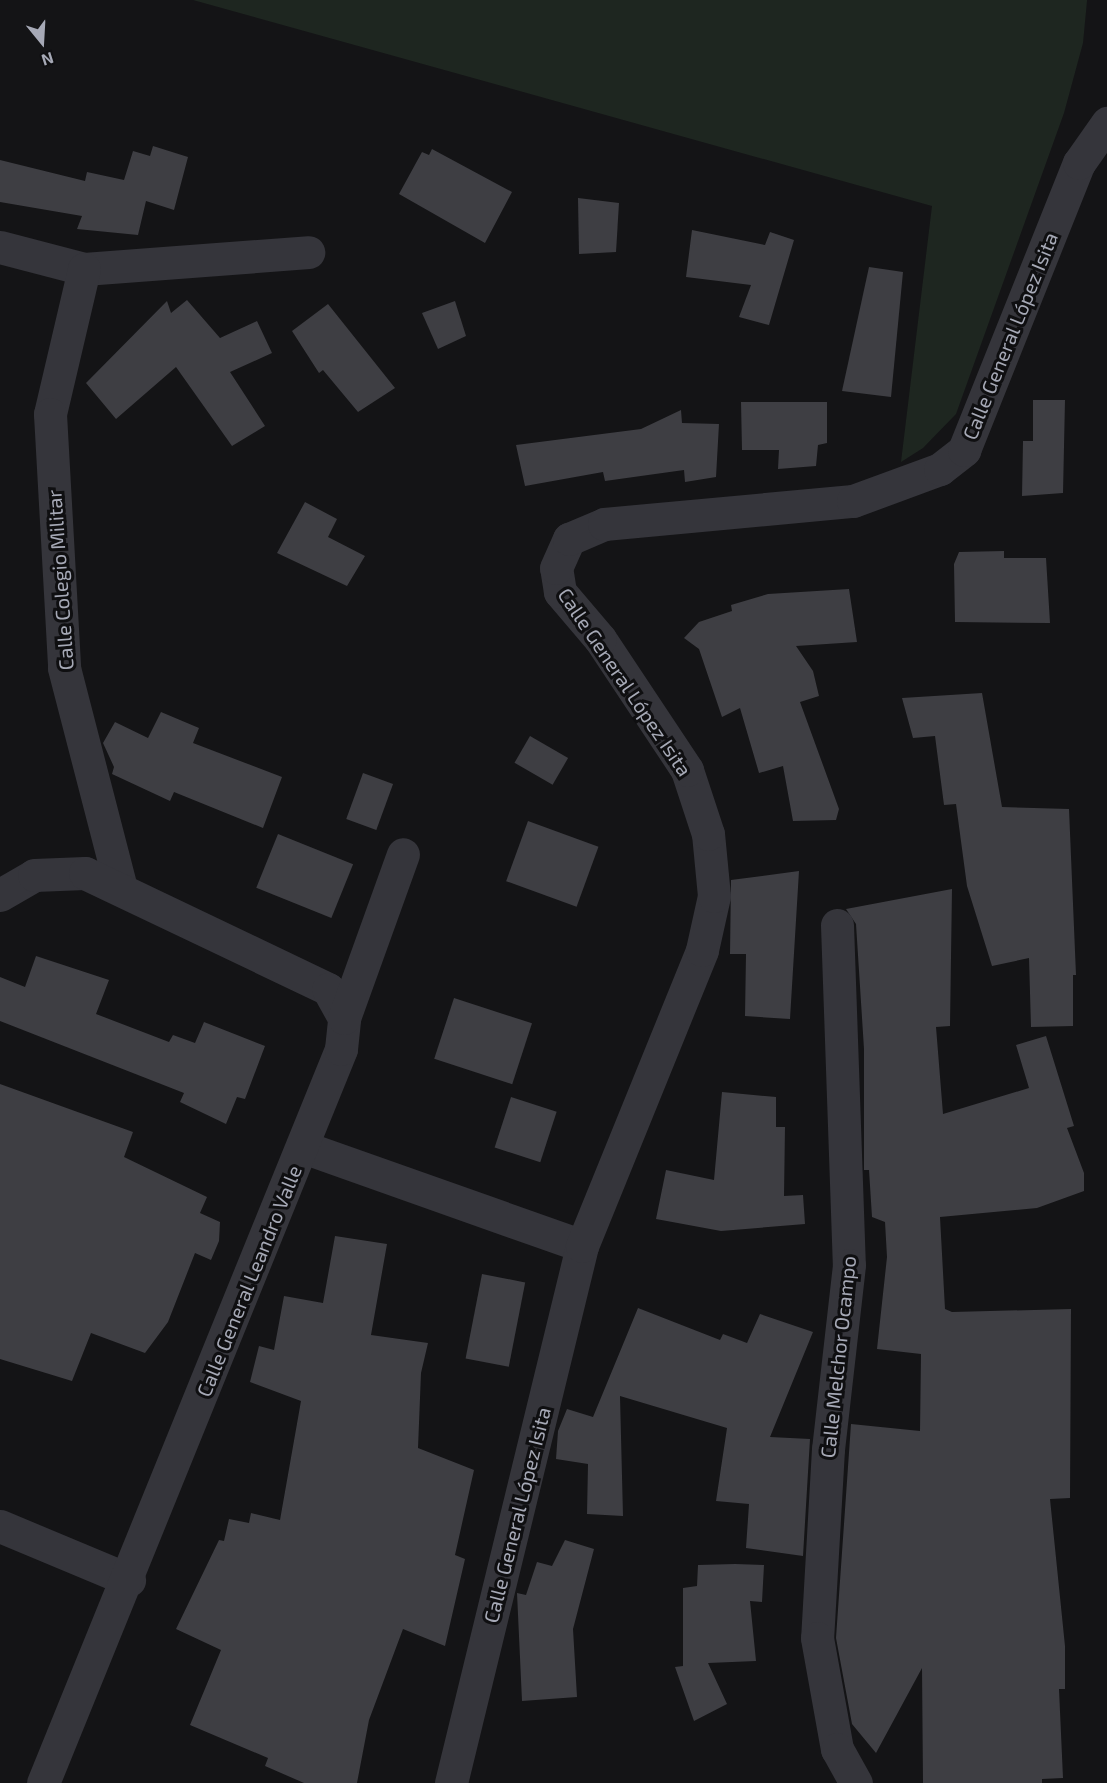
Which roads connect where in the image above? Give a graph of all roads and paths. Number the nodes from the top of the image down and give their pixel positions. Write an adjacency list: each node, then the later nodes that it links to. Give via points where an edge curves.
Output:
1 (1107, 123): 11 (street, Calle General López Isita, via 1079,163 964,450 940,469 853,501 604,524 569,539 556,568 560,592 600,639 687,770 708,834 714,896 702,951)
2 (0, 247): 4 (street)
3 (308, 252): 4 (street)
4 (84, 268): 6 (street, Calle Colegio Militar, via 50,414 63,668)
5 (403, 854): 9 (street, Calle General Leandro Valle)
6 (121, 889): 7 (street, via 85,873 34,875); 9 (street, via 328,989)
7 (0, 896)
8 (837, 925): 16 (street, Calle Melchor Ocampo, via 845,1061 849,1266 828,1449 817,1638 837,1749)
9 (344, 1018): 10 (street, Calle General Leandro Valle, via 341,1049)
10 (303, 1147): 11 (street); 13 (street, Calle General Leandro Valle)
11 (582, 1246): 15 (street, Calle General López Isita)
12 (0, 1526): 13 (street)
13 (129, 1580): 14 (street, Calle General Leandro Valle)
14 (43, 1783)
15 (451, 1783)
16 (856, 1783)

